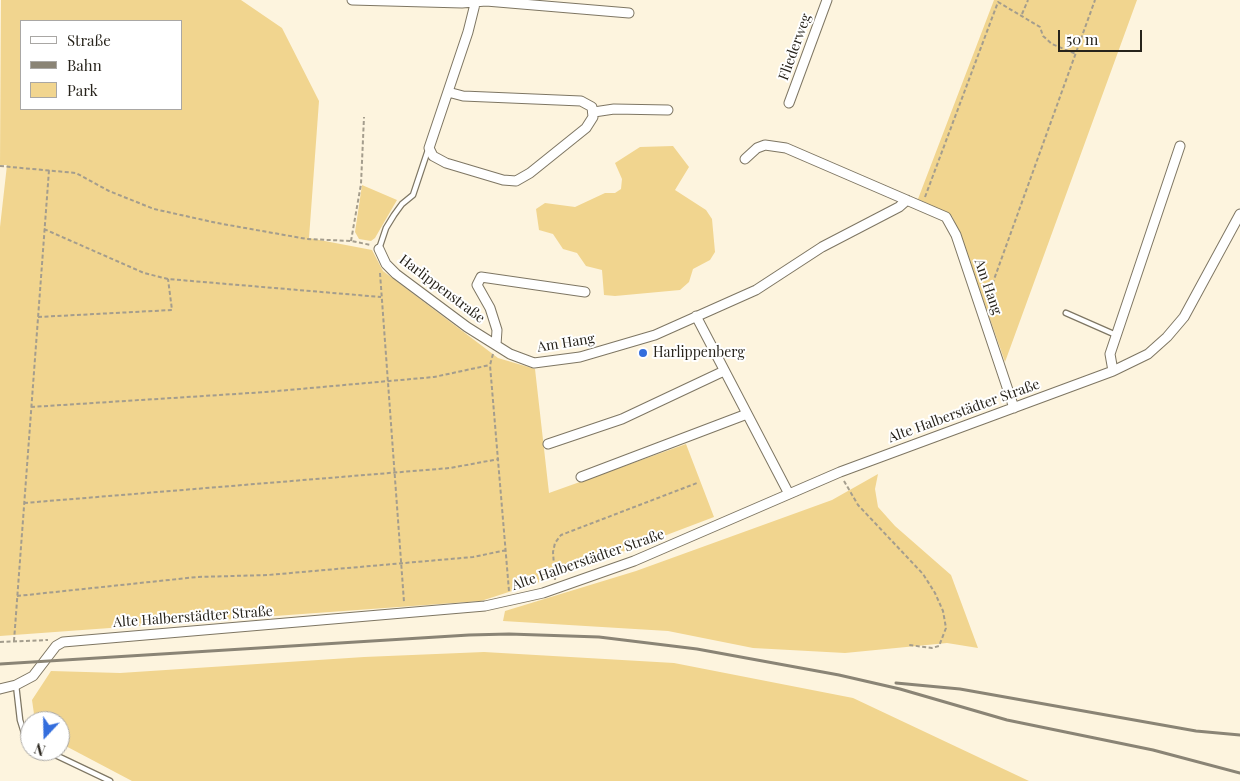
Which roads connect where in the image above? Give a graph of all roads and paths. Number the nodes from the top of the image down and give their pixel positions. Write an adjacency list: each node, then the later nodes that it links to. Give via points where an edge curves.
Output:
1 (352, 0): 5 (street)
2 (827, 0): 10 (street, Fliederweg)
3 (1028, 0): 7 (path)
4 (1095, 0): 8 (path)
5 (475, 1): 6 (street); 9 (street)
6 (629, 13)
7 (1022, 15): 8 (path, via 1040,27 1043,36 1052,44); 20 (path, via 998,2)
8 (1076, 54): 29 (path, via 986,302)
9 (448, 92): 12 (street, via 463,96 581,101 588,103); 15 (street)
10 (789, 103)
11 (668, 110): 12 (street)
12 (594, 112): 15 (street, via 586,128 516,181 509,182 446,163 433,156)
13 (364, 117): 23 (path, via 361,184)
14 (1180, 146): 33 (street)
15 (429, 148): 24 (lane, via 414,195 394,215)
16 (745, 159): 19 (street, Am Hang, via 757,148 774,145)
17 (0, 166): 18 (path)
18 (49, 170): 22 (path); 23 (path, via 76,173 109,191 154,209 307,240)
19 (907, 200): 20 (street, Am Hang); 31 (street, Am Hang, via 822,247 756,290)
20 (922, 206): 29 (street, Am Hang, via 950,222)
21 (1240, 214): 36 (street, Alte Halberstädter Straße, via 1184,317 1148,354)
22 (44, 229): 26 (path, via 144,273); 32 (path)
23 (352, 241): 24 (path)
24 (379, 249): 34 (street, Harlippenstraße, via 386,264 396,274)
25 (380, 268): 28 (path)
26 (168, 279): 28 (path); 32 (path, via 172,310)
27 (585, 292): 34 (street, via 481,277 477,285 494,323)
28 (381, 297): 38 (path)
29 (980, 307): 40 (street, Am Hang)
30 (1066, 313): 33 (lane)
31 (696, 316): 34 (street, Am Hang, via 655,335 580,357 534,363); 37 (street)
32 (38, 317): 39 (path)
33 (1116, 335): 36 (street, via 1110,354)
34 (496, 345): 35 (path)
35 (490, 365): 38 (path, via 434,377); 43 (path)
36 (1113, 370): 40 (street, Alte Halberstädter Straße)
37 (724, 371): 41 (street); 42 (street, via 622,419)
38 (387, 381): 39 (path); 44 (path)
39 (31, 407): 49 (path)
40 (1014, 408): 45 (street, Alte Halberstädter Straße)
41 (747, 414): 46 (street); 48 (street)
42 (548, 444)
43 (499, 459): 44 (path, via 450,468); 50 (path)
44 (394, 472): 49 (path); 51 (path)
45 (840, 472): 48 (street, Alte Halberstädter Straße); 59 (path, via 858,505 922,574 943,611 946,628 939,646)
46 (581, 477)
47 (697, 483): 52 (path, via 561,536 553,552)
48 (790, 494): 52 (street, Alte Halberstädter Straße, via 678,544)
49 (24, 503): 53 (path)
50 (507, 550): 51 (path); 54 (path)
51 (401, 564): 53 (path, via 268,575 197,577); 55 (path)
52 (558, 588): 54 (street, Alte Halberstädter Straße)
53 (17, 596): 56 (path)
54 (511, 602): 55 (street, Alte Halberstädter Straße)
55 (405, 614): 58 (street, Alte Halberstädter Straße)
56 (14, 641): 57 (path); 58 (path)
57 (0, 642)
58 (63, 642): 60 (street, via 56,646 33,676)
59 (909, 645)
60 (16, 685): 61 (street); 62 (lane)
61 (0, 689)
62 (20, 720)
63 (68, 761): 64 (lane)
64 (110, 781)

